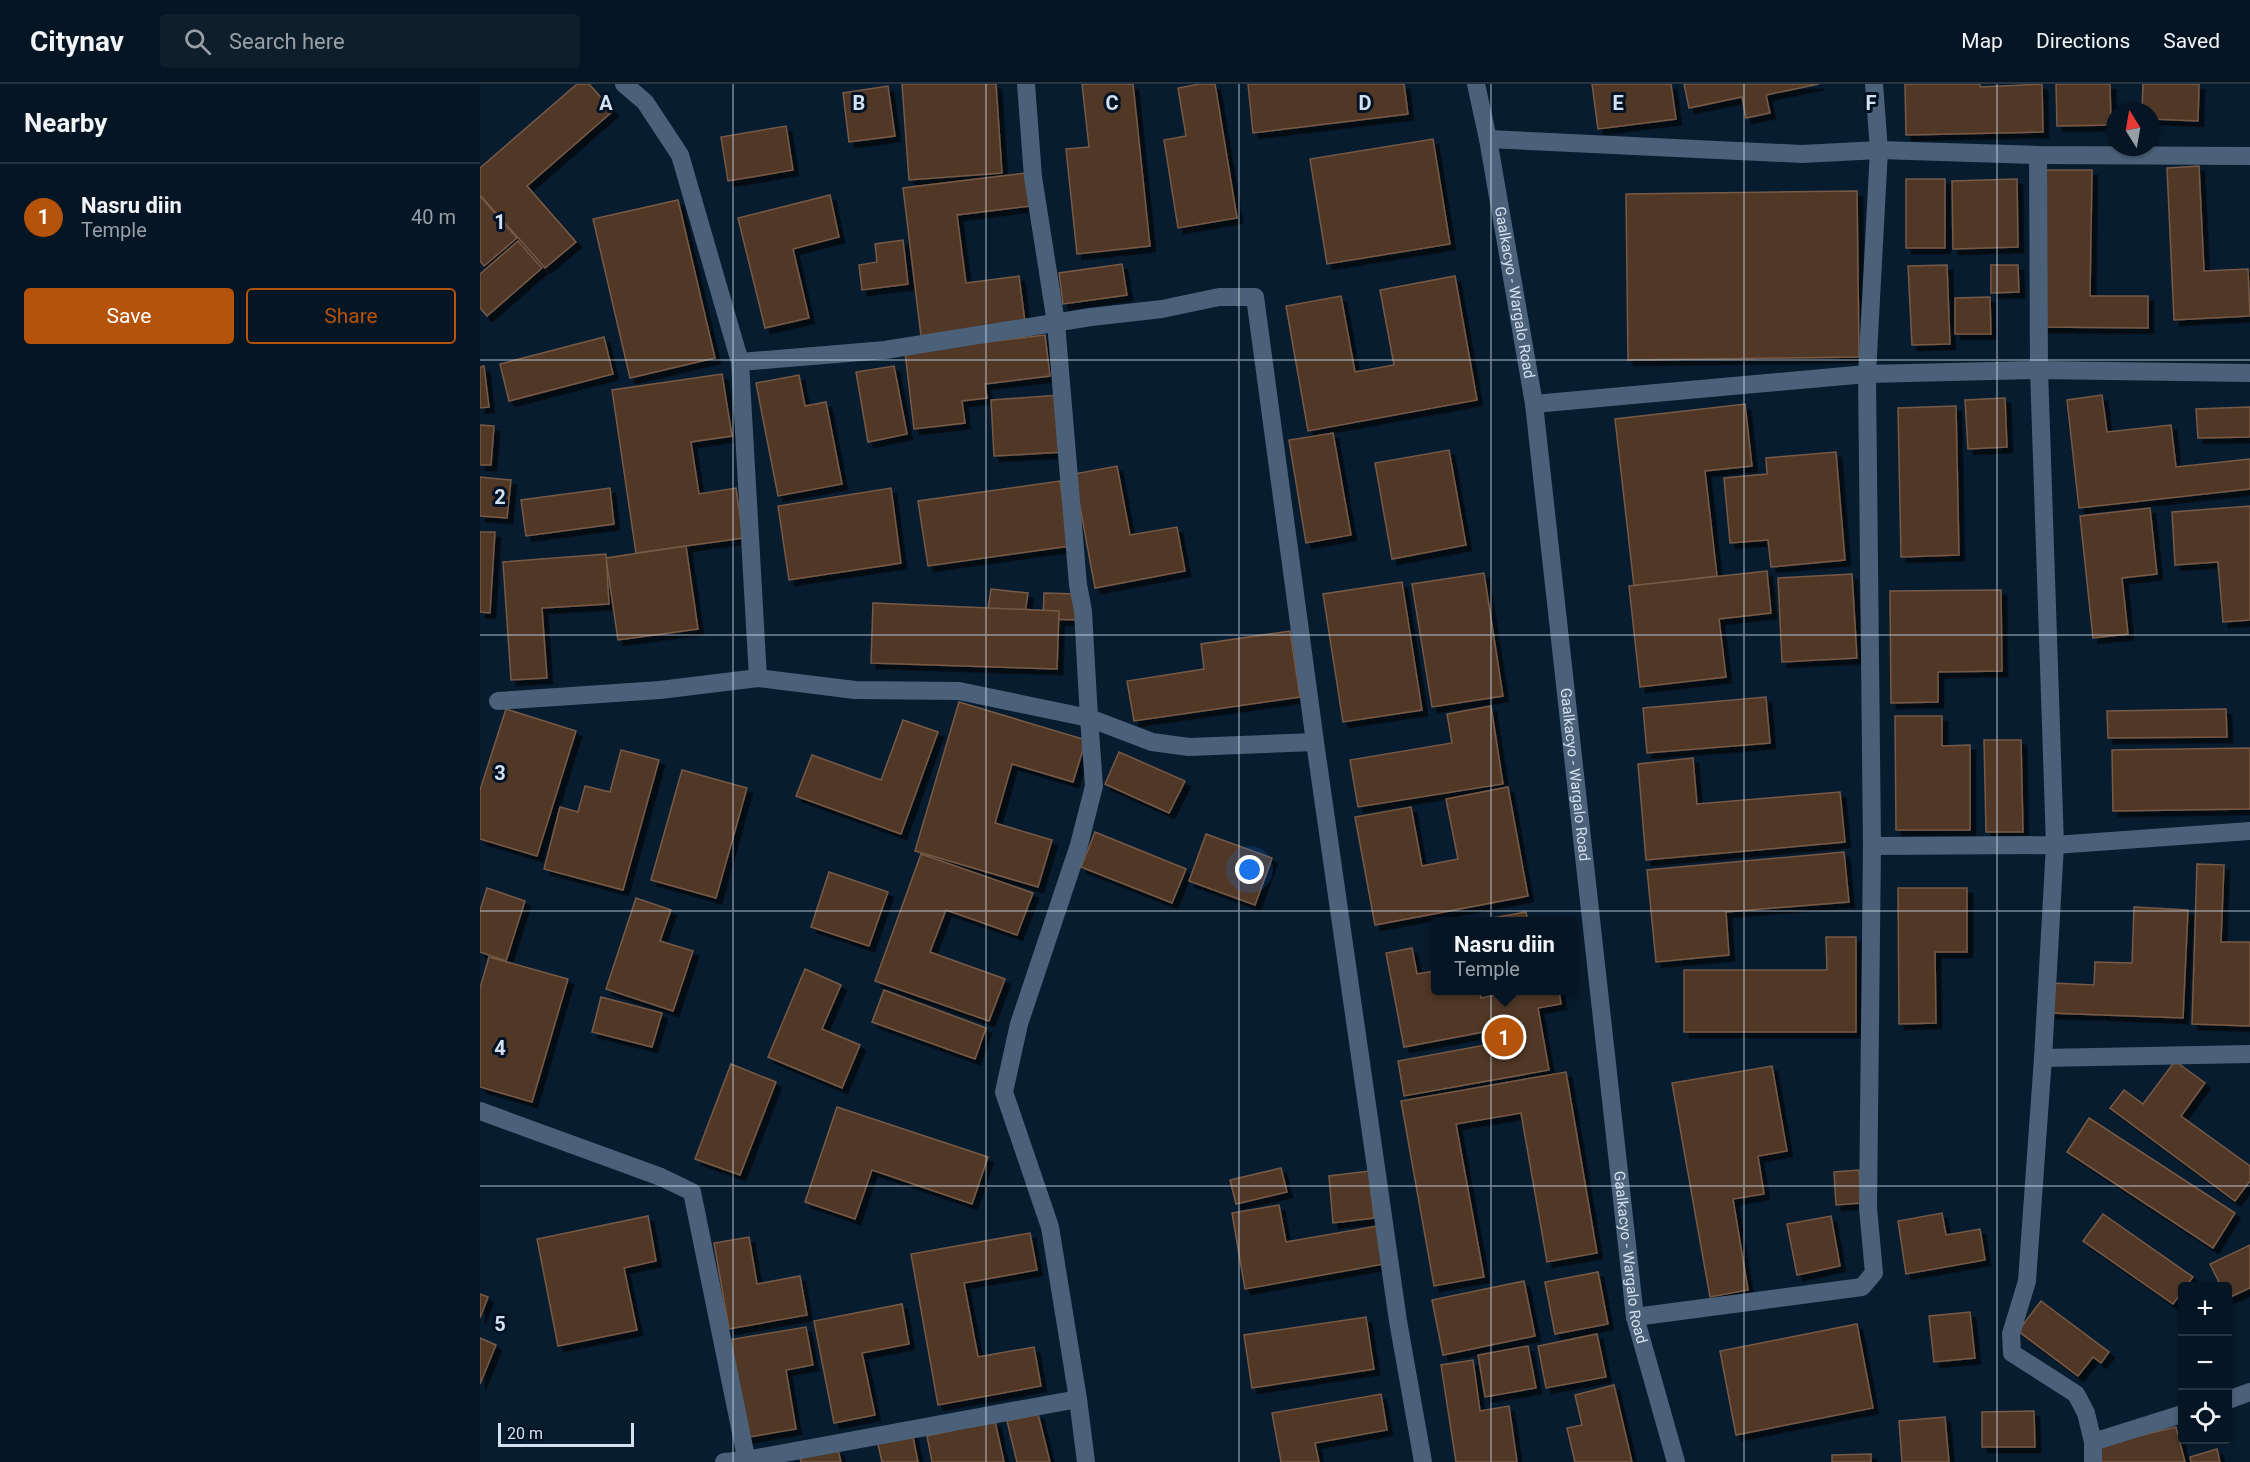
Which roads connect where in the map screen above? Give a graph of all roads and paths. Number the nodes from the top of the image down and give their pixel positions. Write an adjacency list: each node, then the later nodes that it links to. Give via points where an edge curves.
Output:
1 (624, 84): 10 (street, via 645,102 680,155)
2 (1026, 84): 9 (street, via 1032,177)
3 (1476, 84): 5 (street, Gaalkacyo - Wargalo Road)
4 (1874, 84): 6 (street)
5 (1488, 139): 6 (street, via 1802,154); 14 (street, Gaalkacyo - Wargalo Road)
6 (1879, 150): 7 (street); 13 (street)
7 (2038, 155): 8 (street); 11 (street)
8 (2250, 156)
9 (1056, 323): 10 (street, via 885,350); 17 (street); 18 (street, via 1219,297 1255,297)
10 (740, 362): 15 (street)
11 (2039, 370): 12 (street); 13 (street); 20 (street)
12 (2250, 373)
13 (1867, 374): 14 (street); 21 (street)
14 (1534, 404): 25 (street, Gaalkacyo - Wargalo Road)
15 (758, 678): 16 (street, via 660,690); 17 (street, via 855,690 959,691)
16 (498, 701)
17 (1089, 718): 18 (street, via 1152,742 1190,747); 27 (street, via 1094,786 1079,845 1019,1024 1004,1092 1050,1227)
18 (1315, 742): 34 (street, via 1398,1321)
19 (2250, 831): 20 (street)
20 (2055, 845): 21 (street); 23 (street)
21 (1872, 846): 25 (street, via 1868,1208 1874,1274 1862,1287)
22 (2250, 1054): 23 (street)
23 (2043, 1058): 30 (street, via 2027,1281 2011,1334 2012,1353 2076,1394 2086,1413)
24 (480, 1111): 31 (street, via 692,1192)
25 (1635, 1317): 35 (street, Gaalkacyo - Wargalo Road)
26 (2250, 1392): 28 (street)
27 (1078, 1399): 31 (street); 33 (street)
28 (2232, 1399)
29 (2178, 1415): 30 (street)
30 (2093, 1442): 36 (street)
31 (747, 1461): 32 (street)
32 (724, 1462)
33 (1086, 1462)
34 (1423, 1462)
35 (1676, 1462)
36 (2093, 1462)

